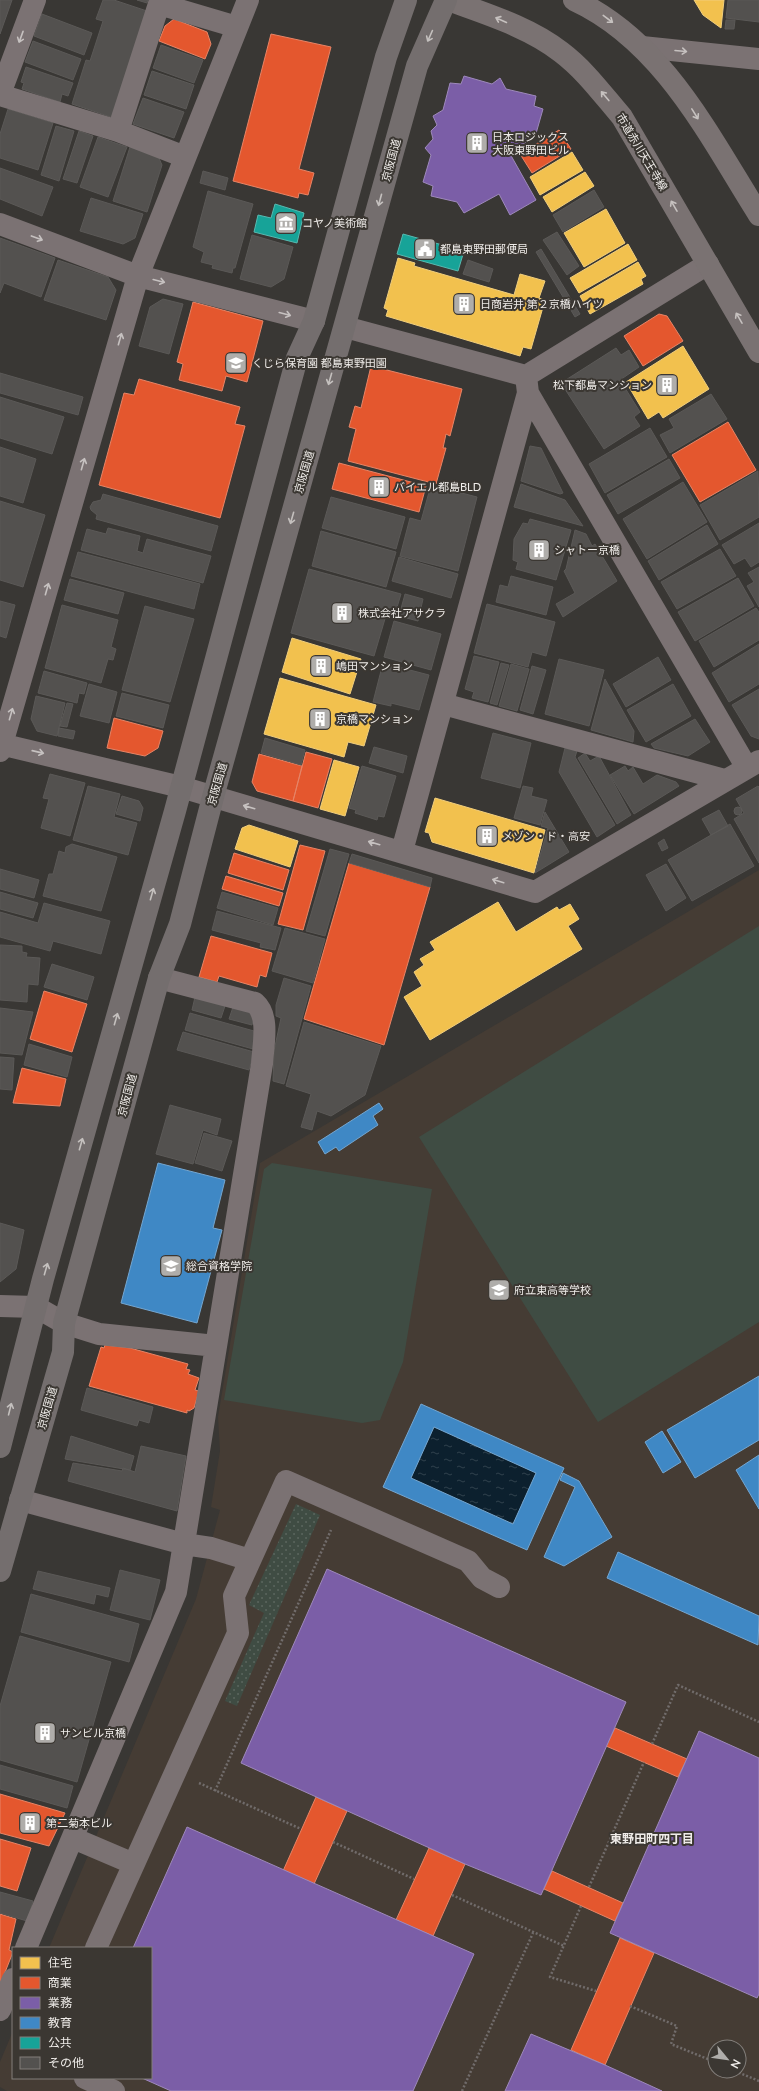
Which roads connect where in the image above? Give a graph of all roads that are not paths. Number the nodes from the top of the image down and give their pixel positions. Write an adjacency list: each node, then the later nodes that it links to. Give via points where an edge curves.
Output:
1 (35, 0): 9 (street, one-way to 9)
2 (248, 0): 6 (street)
3 (406, 0): 16 (highway, via 385,64)
4 (447, 0): 14 (main road, 市道赤川天王寺線, one-way to 4, via 622,117 594,83 561,52 529,32); 17 (highway, 京阪国道, one-way to 17, via 417,66)
5 (574, 0): 7 (main road, one-way to 7, via 595,10)
6 (237, 26): 10 (street, via 160,4); 11 (street)
7 (642, 47): 8 (street, one-way to 8); 12 (main road, one-way to 12, via 664,70 692,108)
8 (759, 59)
9 (0, 95): 10 (street)
10 (118, 131): 11 (street)
11 (185, 157): 15 (street)
12 (759, 215)
13 (0, 224): 15 (street, one-way to 15)
14 (708, 264): 18 (main road, 市道赤川天王寺線, one-way to 14); 19 (street)
15 (138, 276): 16 (street, one-way to 16); 21 (street, one-way to 15)
16 (314, 321): 24 (highway, via 297,358)
17 (345, 327): 19 (street); 25 (highway, 京阪国道, one-way to 25)
18 (759, 352)
19 (527, 385): 20 (street); 22 (street)
20 (443, 704): 23 (street); 26 (street)
21 (1, 747): 24 (street, one-way to 24)
22 (753, 764): 23 (street)
23 (725, 780): 26 (street, one-way to 26, via 535,892)
24 (182, 787): 25 (street); 29 (highway, one-way to 24)
25 (213, 797): 26 (street, one-way to 25); 27 (highway, 京阪国道, via 180,924)
26 (402, 851)
27 (159, 978): 30 (highway, 京阪国道); 31 (street, via 255,1003 264,1019 262,1064)
28 (0, 1306): 29 (street)
29 (36, 1307): 30 (street); 32 (highway, one-way to 29)
30 (64, 1323): 31 (street, via 99,1334); 33 (highway, 京阪国道, via 63,1352)
31 (216, 1346): 34 (street)
32 (0, 1447)
33 (20, 1500): 34 (street); 36 (highway, 京阪国道)
34 (184, 1544): 35 (street, via 211,1548); 38 (street, via 176,1592)
35 (250, 1560): 37 (street, via 286,1481 468,1562 482,1578); 39 (street, via 234,1596 238,1633)
36 (0, 1571)
37 (499, 1587)
38 (73, 1838): 39 (street); 40 (street)
39 (134, 1864): 41 (street)
40 (26, 1947)
41 (96, 1947)
42 (12, 1981): 43 (street)
43 (0, 2010)
44 (87, 2079): 45 (street)
45 (114, 2091)

